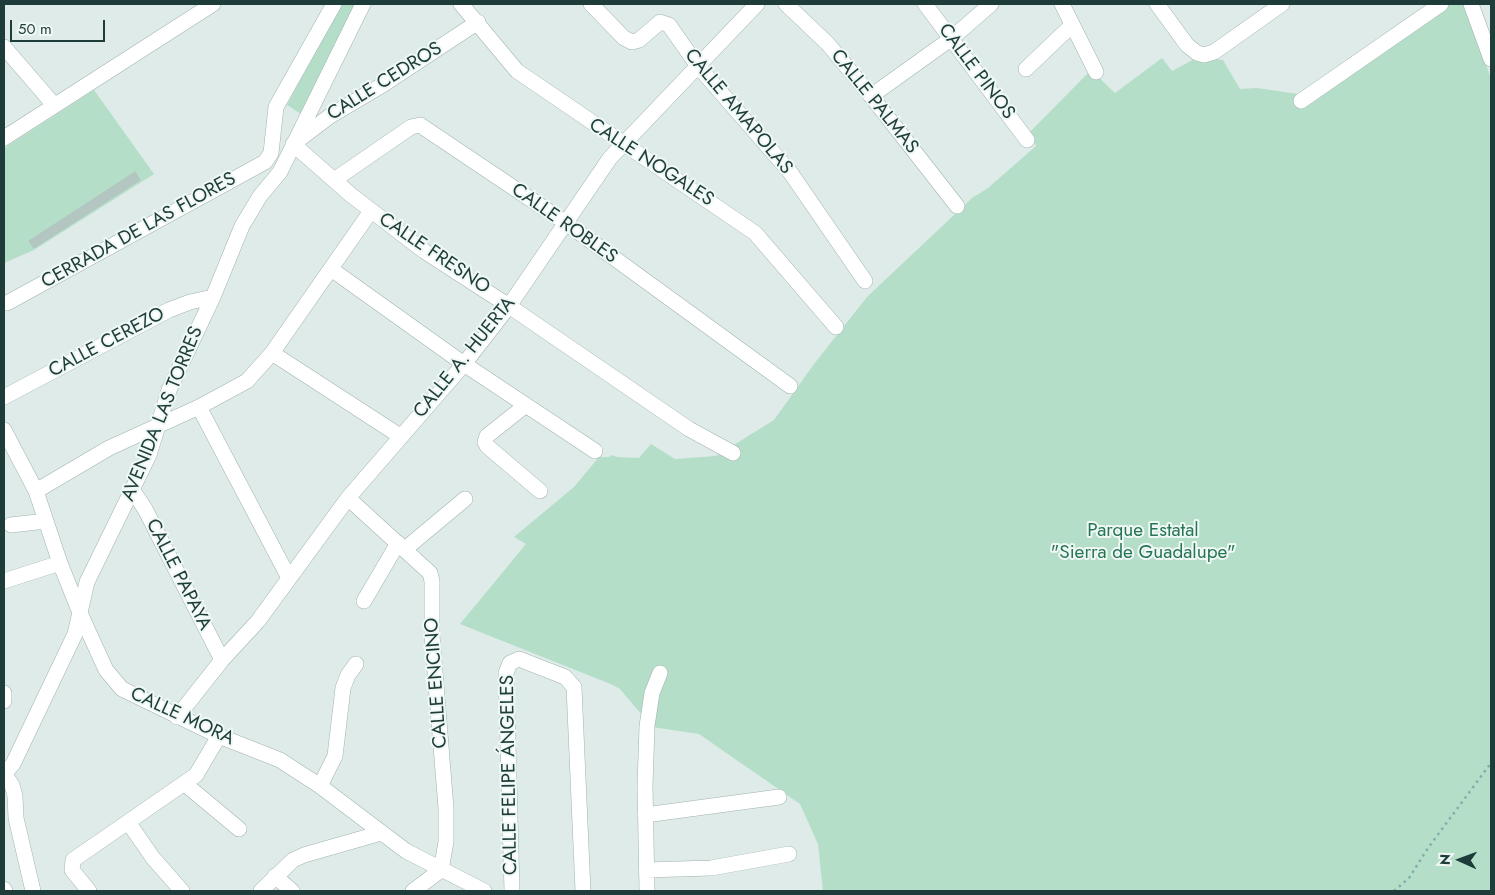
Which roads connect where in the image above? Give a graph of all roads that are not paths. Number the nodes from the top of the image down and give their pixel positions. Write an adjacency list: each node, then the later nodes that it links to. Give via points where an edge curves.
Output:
1 (214, 4): 25 (street)
2 (334, 4): 37 (street, CERRADA DE LAS FLORES, via 276,107 270,158 266,162)
3 (363, 4): 28 (street, AVENIDA LAS TORRES)
4 (461, 4): 15 (street, CALLE NOGALES)
5 (591, 4): 20 (street, CALLE AMAPOLAS, via 624,38 632,42 639,40 656,24 665,23)
6 (757, 4): 20 (street, CALLE A. HUERTA)
7 (786, 4): 23 (street, CALLE PALMAS, via 828,44)
8 (925, 4): 17 (street, CALLE PINOS)
9 (1062, 4): 16 (street)
10 (1157, 4): 13 (street, via 1187,46 1200,54 1214,52)
11 (1441, 4): 24 (street)
12 (1471, 4): 19 (street)
13 (1276, 5)
14 (985, 6): 17 (street)
15 (478, 22): 28 (street, CALLE CEDROS, via 330,116); 29 (street, CALLE NOGALES, via 517,71)
16 (1072, 25): 21 (street); 22 (street)
17 (952, 38): 23 (street); 27 (street, CALLE PINOS)
18 (4, 47): 25 (street)
19 (1491, 54)
20 (697, 65): 29 (street, CALLE A. HUERTA); 35 (street, CALLE AMAPOLAS, via 790,172)
21 (1026, 69)
22 (1096, 72)
23 (871, 96): 31 (street, CALLE PALMAS)
24 (1301, 100)
25 (54, 105): 26 (street)
26 (4, 138)
27 (1027, 140)
28 (293, 144): 30 (street, CALLE FRESNO); 36 (street, AVENIDA LAS TORRES, via 274,181 248,214)
29 (623, 144): 33 (street, CALLE A. HUERTA); 39 (street, CALLE NOGALES, via 755,233)
30 (334, 180): 32 (street, CALLE FRESNO); 33 (street, CALLE ROBLES, via 411,127 420,125)
31 (957, 206)
32 (371, 211): 34 (street); 38 (street, CALLE FRESNO, via 424,251)
33 (566, 223): 38 (street, CALLE A. HUERTA); 42 (street, CALLE ROBLES)
34 (331, 269): 40 (street); 41 (street)
35 (865, 281)
36 (213, 297): 43 (street, CALLE CEREZO, via 169,310); 46 (street, AVENIDA LAS TORRES, via 169,390)
37 (7, 303)
38 (510, 306): 41 (street, CALLE A. HUERTA); 50 (street, CALLE FRESNO, via 689,429)
39 (836, 327)
40 (272, 353): 45 (street, via 247,381); 48 (street)
41 (464, 364): 44 (street); 48 (street, CALLE A. HUERTA)
42 (790, 386)
43 (4, 397)
44 (526, 405): 49 (street); 53 (street, via 487,436 485,442)
45 (199, 407): 46 (street); 60 (street)
46 (160, 425): 51 (street, via 109,448); 52 (street, AVENIDA LAS TORRES)
47 (4, 430): 51 (street, CALLE MORA)
48 (400, 436): 54 (street, CALLE A. HUERTA)
49 (595, 451)
50 (733, 452)
51 (36, 491): 56 (street, CALLE MORA)
52 (133, 491): 63 (street, AVENIDA LAS TORRES, via 87,582); 64 (street, CALLE PAPAYA)
53 (540, 491)
54 (348, 498): 58 (street, CALLE ENCINO); 60 (street, CALLE A. HUERTA)
55 (465, 499): 58 (street)
56 (46, 522): 57 (street); 59 (street, CALLE MORA)
57 (11, 525)
58 (402, 546): 62 (street); 80 (street, CALLE ENCINO, via 430,573 432,581 432,635 446,808 446,842)
59 (60, 564): 61 (street); 63 (street, CALLE MORA)
60 (289, 578): 64 (street, CALLE A. HUERTA, via 258,621)
61 (4, 581)
62 (364, 601)
63 (80, 613): 69 (street, CALLE MORA, via 114,681 122,690); 71 (street, AVENIDA LAS TORRES, via 75,634 13,764)
64 (222, 660): 69 (street, CALLE A. HUERTA)
65 (356, 664): 73 (street, via 343,688 335,756)
66 (660, 673): 75 (street, via 652,693 647,726)
67 (4, 692): 68 (street)
68 (4, 700)
69 (177, 716): 70 (street, CALLE MORA)
70 (219, 736): 72 (street, via 196,776); 73 (street, CALLE MORA, via 280,760)
71 (5, 774): 83 (street, via 15,796 16,818)
72 (184, 784): 76 (street); 77 (street)
73 (320, 786): 78 (street, CALLE MORA)
74 (779, 797): 75 (street)
75 (645, 815): 81 (street)
76 (128, 822): 84 (street, via 71,862 72,870); 85 (street)
77 (239, 829)
78 (381, 833): 80 (street, CALLE MORA); 82 (street, via 304,855)
79 (789, 854): 81 (street, via 711,868)
80 (441, 870): 88 (street); 89 (street, CALLE MORA)
81 (646, 870): 92 (street)
82 (275, 876): 86 (street); 87 (street)
83 (33, 891)
84 (89, 891)
85 (182, 891)
86 (261, 891)
87 (292, 891)
88 (413, 891)
89 (484, 891)
90 (512, 891): 91 (street, CALLE FELIPE ÁNGELES, via 506,674 513,661 524,660 564,677 572,683 575,691)
91 (583, 891)
92 (647, 891)

